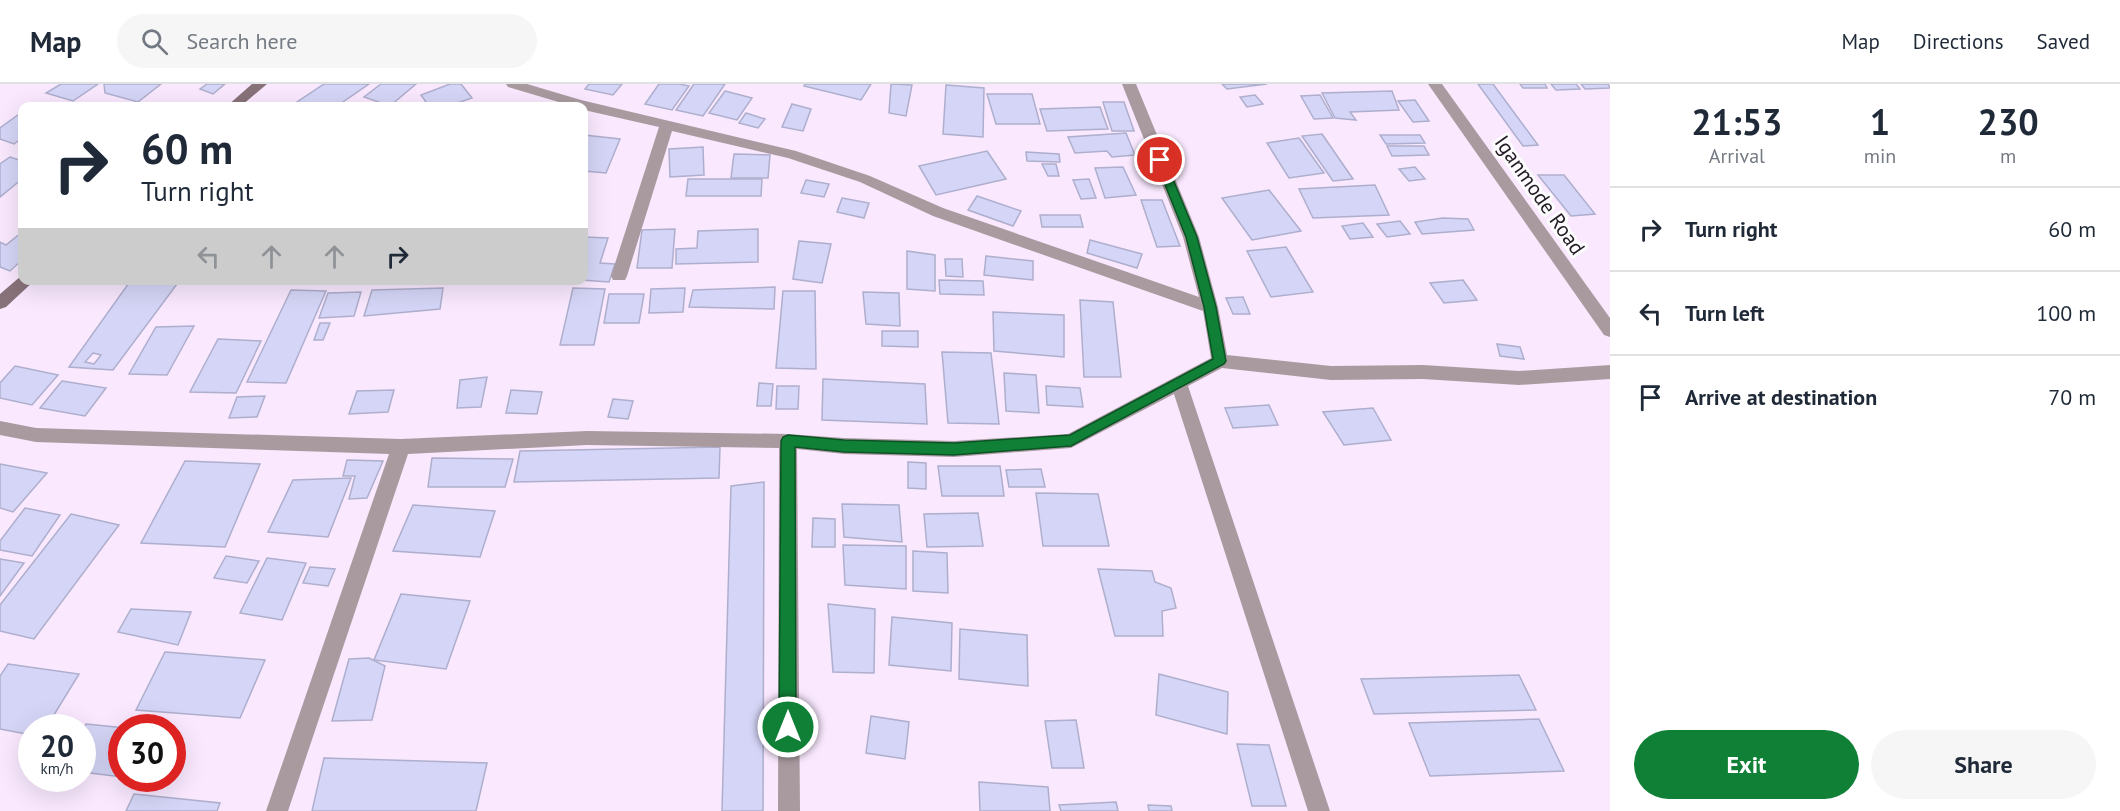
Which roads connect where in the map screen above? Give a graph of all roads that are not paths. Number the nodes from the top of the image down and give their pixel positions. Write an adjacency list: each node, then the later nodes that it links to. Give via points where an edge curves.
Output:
1 (260, 84): 5 (street)
2 (513, 84): 6 (street)
3 (1129, 84): 12 (street, via 1191,237)
4 (1435, 84): 13 (street, Iganmode Road)
5 (238, 102)
6 (572, 102)
7 (588, 106): 8 (street)
8 (667, 125): 9 (street); 12 (street, via 791,154 865,179 938,212)
9 (619, 276)
10 (20, 285): 11 (street)
11 (3, 297)
12 (1210, 307): 14 (street)
13 (1610, 331)
14 (1220, 361): 15 (street, via 1331,373 1423,372 1520,378); 16 (street)
15 (1610, 372)
16 (1179, 384): 18 (street, via 1071,441 954,449); 22 (street)
17 (0, 428): 19 (street, via 36,435 150,441)
18 (788, 441): 19 (street, via 587,438); 21 (street)
19 (401, 447): 20 (street)
20 (277, 811)
21 (789, 811)
22 (1319, 811)

